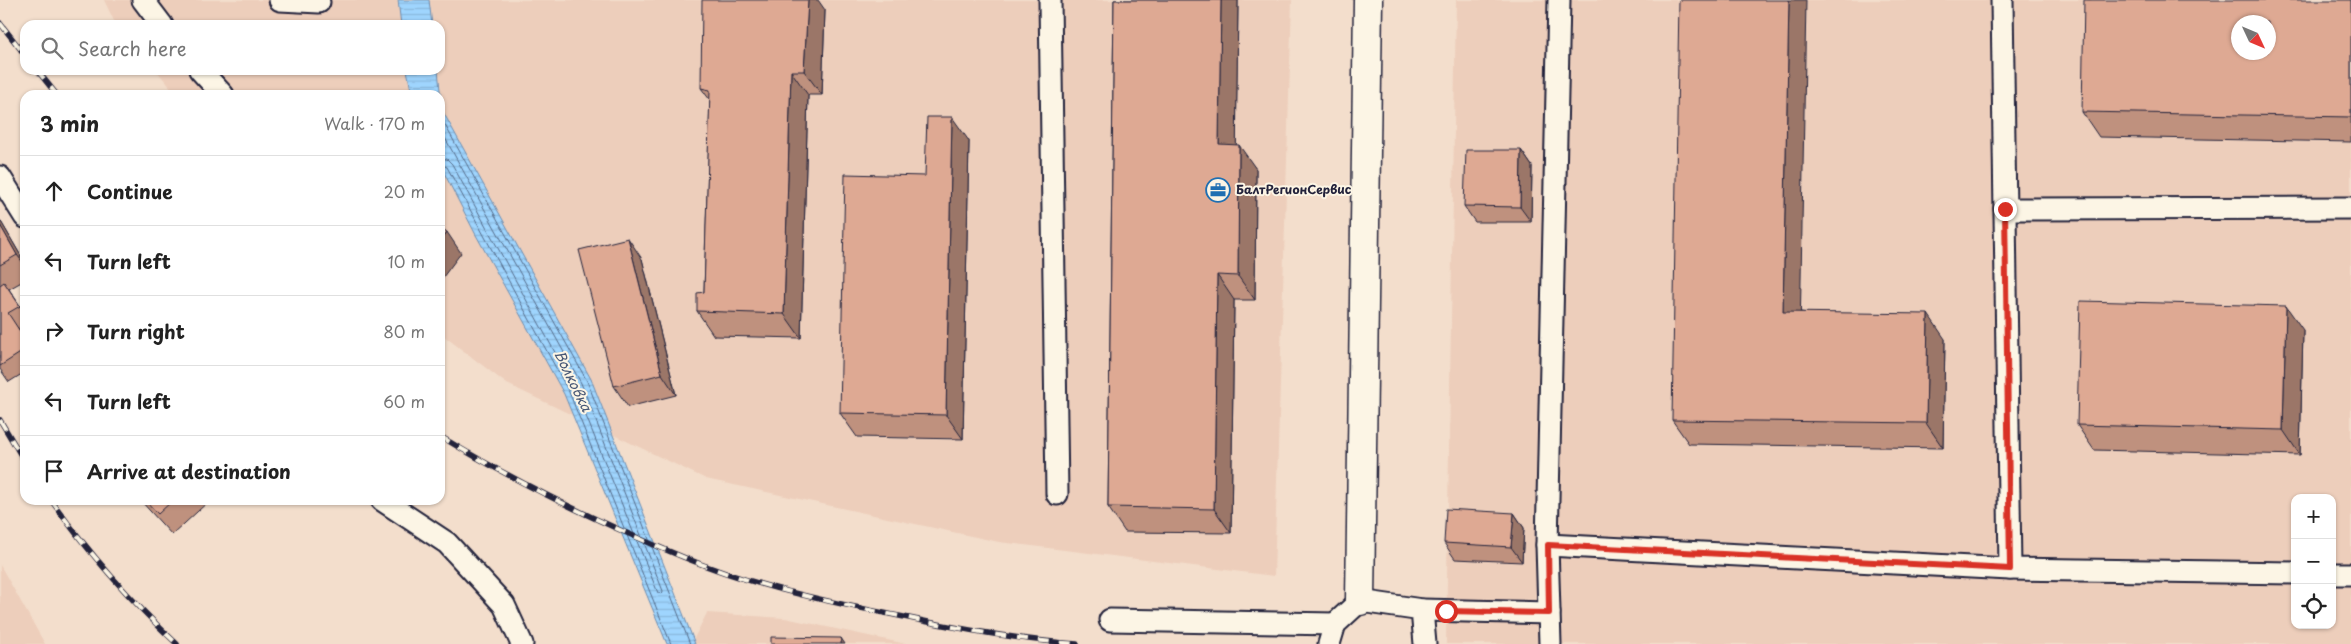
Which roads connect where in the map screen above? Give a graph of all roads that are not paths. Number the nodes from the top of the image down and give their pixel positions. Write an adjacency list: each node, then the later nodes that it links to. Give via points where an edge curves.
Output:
1 (143, 0): 8 (lane)
2 (280, 0): 7 (lane)
3 (1050, 0): 15 (lane)
4 (1368, 0): 22 (street)
5 (1560, 0): 17 (lane)
6 (2002, 0): 14 (lane)
7 (319, 2)
8 (158, 20)
9 (205, 75): 10 (lane)
10 (218, 90)
11 (0, 177): 13 (lane)
12 (2351, 208): 14 (lane)
13 (20, 209)
14 (2005, 209): 18 (lane)
15 (1057, 494)
16 (389, 505): 27 (lane, via 447,544 504,605)
17 (1548, 545): 18 (lane); 24 (lane)
18 (2010, 569): 19 (lane)
19 (2291, 573)
20 (2336, 574): 21 (lane)
21 (2351, 574)
22 (1360, 601): 23 (lane); 26 (lane)
23 (1422, 610): 24 (lane); 28 (lane)
24 (1549, 613): 29 (lane)
25 (1110, 620): 26 (lane)
26 (1332, 634)
27 (522, 644)
28 (1425, 644)
29 (1550, 644)

